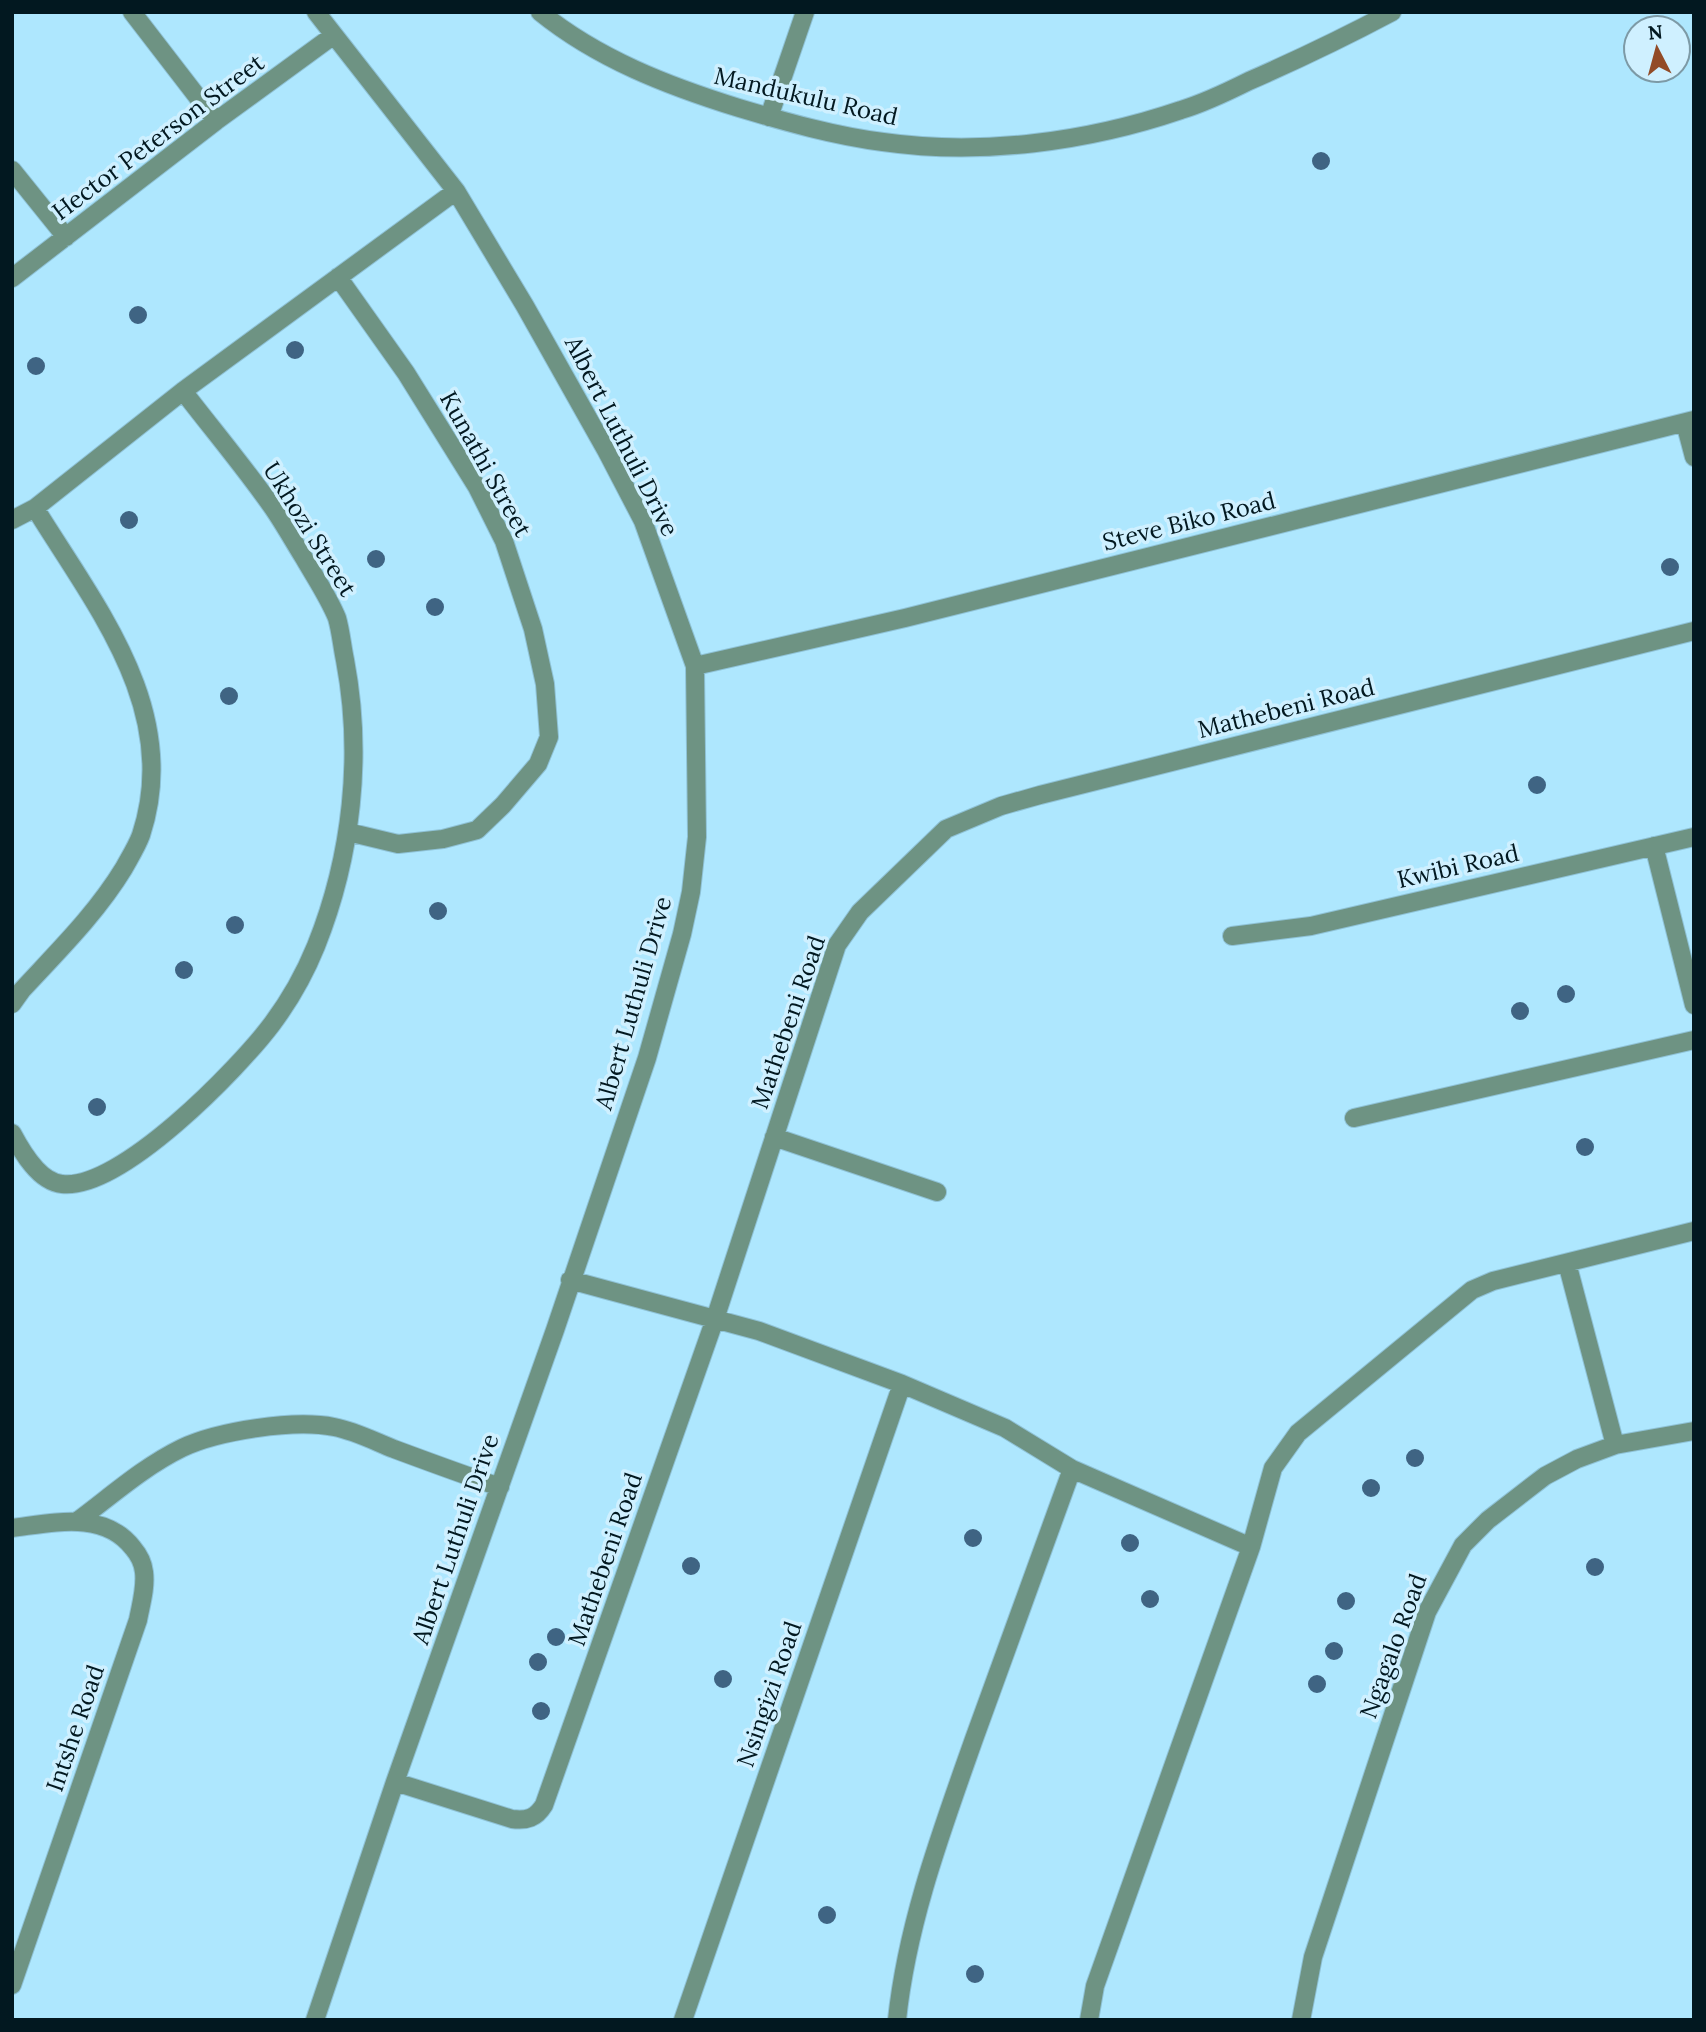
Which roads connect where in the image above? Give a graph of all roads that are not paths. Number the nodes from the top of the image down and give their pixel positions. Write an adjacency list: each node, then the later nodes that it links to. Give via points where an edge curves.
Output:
1 (132, 12): 8 (street)
2 (316, 12): 6 (street, Albert Luthuli Drive)
3 (540, 12): 7 (street, Mandukulu Road, via 577,39 641,72)
4 (805, 12): 7 (street)
5 (1392, 12): 7 (street, Mandukulu Road, via 1193,106 1077,136 974,146 913,145 853,137)
6 (334, 35): 8 (street, Hector Peterson Street); 10 (street, Albert Luthuli Drive)
7 (769, 117)
8 (216, 121): 11 (street, Hector Peterson Street)
9 (12, 170): 11 (street)
10 (456, 191): 12 (street); 20 (street, Albert Luthuli Drive, via 532,318 643,522)
11 (66, 237): 13 (street, Hector Peterson Street)
12 (338, 277): 14 (street); 21 (street, Kunathi Street, via 406,373 477,487 504,541 538,651 549,737 538,764 477,830 406,844)
13 (12, 278)
14 (183, 391): 17 (street); 21 (street, Ukhozi Street, via 273,508 336,617 350,684 354,736)
15 (1689, 421): 16 (street); 20 (street, Steve Biko Road, via 905,618)
16 (1694, 457)
17 (35, 508): 18 (street); 25 (street, via 125,659 144,706 152,764 141,835 128,860 94,911)
18 (12, 520)
19 (1694, 631): 30 (street, Mathebeni Road, via 1040,795 946,830 860,912 837,945)
20 (695, 666): 34 (street, Albert Luthuli Drive, via 697,836 691,892 647,1058)
21 (348, 831): 29 (street, Ukhozi Street, via 331,902 297,986 272,1023 211,1093 136,1154 111,1171 79,1183 61,1184 43,1174)
22 (1694, 837): 23 (street, Kwibi Road)
23 (1654, 846): 24 (street, Kwibi Road, via 1311,926); 26 (street)
24 (1232, 936)
25 (12, 1004)
26 (1694, 1005)
27 (1694, 1040): 28 (street)
28 (1354, 1118)
29 (12, 1133)
30 (774, 1137): 31 (street); 35 (street, Mathebeni Road)
31 (937, 1192)
32 (1694, 1231): 33 (street)
33 (1567, 1263): 38 (street); 43 (street, via 1472,1290 1298,1433 1273,1468)
34 (570, 1280): 35 (street); 40 (street, Albert Luthuli Drive)
35 (715, 1319): 36 (street); 44 (street, Mathebeni Road, via 539,1812 526,1820 512,1819)
36 (902, 1384): 39 (street, via 1005,1428); 47 (street, Nsingizi Road)
37 (1694, 1431): 38 (street, Ngagalo Road)
38 (1615, 1445): 50 (street, Ngagalo Road, via 1545,1476 1469,1539 1445,1575 1427,1612 1318,1944)
39 (1072, 1469): 43 (street); 48 (street, via 916,1917)
40 (500, 1487): 41 (street, via 331,1426 273,1426 182,1448); 44 (street, Albert Luthuli Drive)
41 (76, 1522): 42 (street, Intshe Road); 45 (street, Intshe Road, via 110,1528 128,1541 142,1561 144,1592 134,1633)
42 (12, 1528)
43 (1251, 1547): 49 (street, via 1095,1986)
44 (395, 1782): 46 (street, Albert Luthuli Drive)
45 (12, 1985)
46 (318, 2019)
47 (683, 2020)
48 (897, 2020)
49 (1089, 2020)
50 (1301, 2020)

